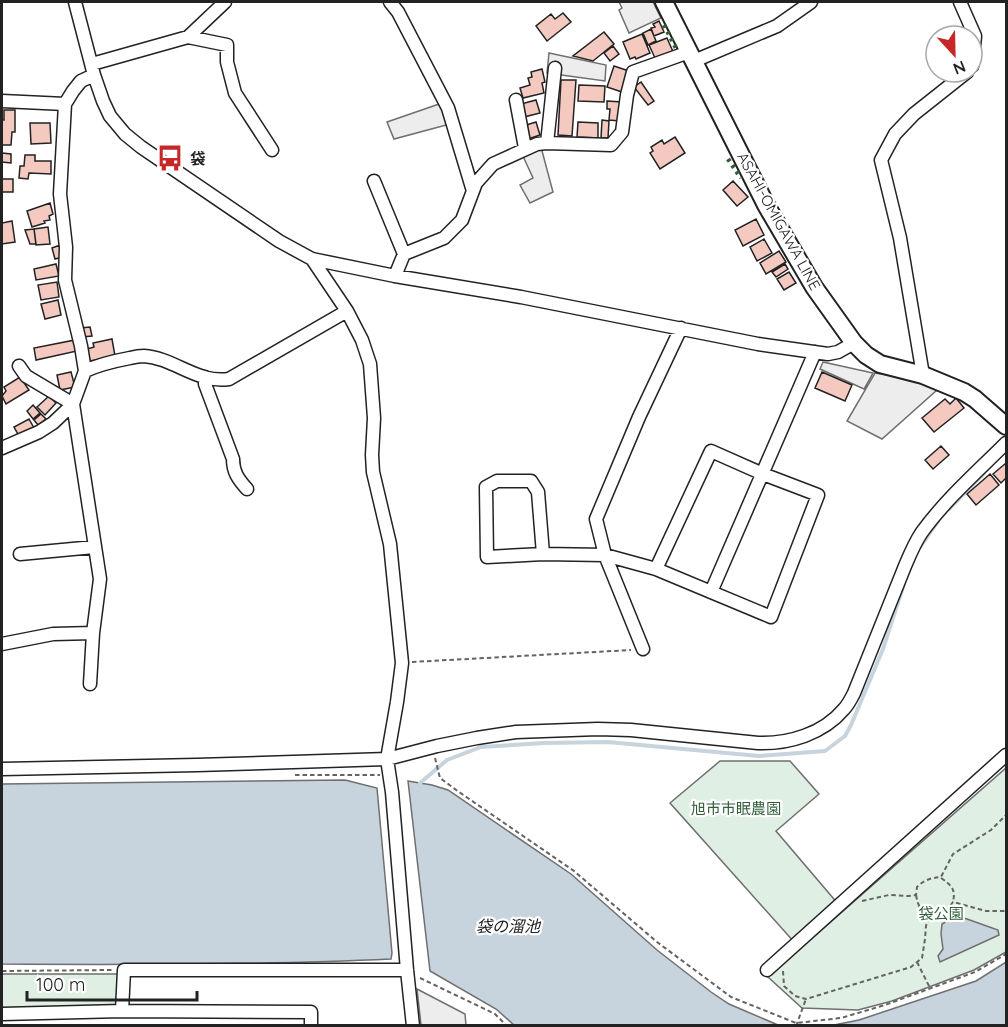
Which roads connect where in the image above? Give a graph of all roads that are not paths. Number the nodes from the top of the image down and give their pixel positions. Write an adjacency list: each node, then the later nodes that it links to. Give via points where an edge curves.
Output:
1 (75, 2): 11 (street)
2 (225, 2): 8 (street)
3 (390, 2): 20 (street, via 448,108)
4 (664, 2): 9 (main road, ASAHI-OMIGAWA LINE)
5 (811, 2): 9 (street, via 777,26)
6 (960, 2): 7 (street)
7 (970, 24)
8 (188, 37): 11 (street); 18 (street, via 227,45 226,63 235,93)
9 (692, 56): 16 (street, via 633,72 622,132 611,145); 26 (main road, ASAHI-OMIGAWA LINE, via 784,238)
10 (555, 68): 16 (street)
11 (93, 69): 15 (street); 22 (street, via 110,116 125,134 269,235)
12 (952, 84): 30 (street, via 895,134 881,160 900,238)
13 (516, 100): 17 (street)
14 (2, 101): 15 (street)
15 (65, 104): 29 (street, via 60,194 65,280)
16 (547, 142): 17 (street)
17 (525, 148): 20 (street, via 493,164)
18 (272, 150)
19 (374, 181): 21 (street)
20 (473, 191): 21 (street, via 462,220 444,238)
21 (404, 254): 23 (street)
22 (312, 259): 23 (street); 24 (street)
23 (395, 276): 25 (street)
24 (347, 311): 31 (street, via 229,379); 49 (street, via 370,364 373,472 390,544 402,663)
25 (681, 328): 27 (street); 41 (street, via 596,519)
26 (855, 343): 27 (street, via 838,352); 30 (main road, ASAHI-OMIGAWA LINE, via 880,364)
27 (815, 352): 36 (street)
28 (20, 366): 32 (street, via 26,376)
29 (85, 371): 31 (street, via 99,364 143,356); 32 (street)
30 (923, 375): 33 (main road, ASAHI-OMIGAWA LINE, via 964,392)
31 (205, 377): 37 (street, via 233,468)
32 (73, 404): 35 (street, via 39,432); 38 (street)
33 (1006, 426)
34 (1006, 443): 49 (street, via 921,533 854,693 844,710 820,729 776,744 631,730 516,732)
35 (2, 448)
36 (763, 474): 42 (street, via 711,451); 43 (street); 43 (street, via 818,495 771,617)
37 (247, 489)
38 (94, 547): 39 (street); 44 (street, via 100,579)
39 (20, 554)
40 (543, 554): 40 (street, via 538,492 531,481 486,486 487,557); 41 (street)
41 (605, 555): 42 (street); 46 (street)
42 (656, 569): 43 (street)
43 (711, 592)
44 (93, 633): 45 (street, via 53,634); 47 (street)
45 (2, 644)
46 (643, 649)
47 (90, 684)
48 (1006, 755): 51 (street)
49 (387, 759): 50 (street); 52 (street)
50 (2, 769)
51 (767, 970)
52 (412, 973): 53 (street, via 124,970); 56 (street)
53 (122, 1011): 54 (street); 55 (street, via 311,1012)
54 (2, 1014)
55 (311, 1026)
56 (413, 1026)

